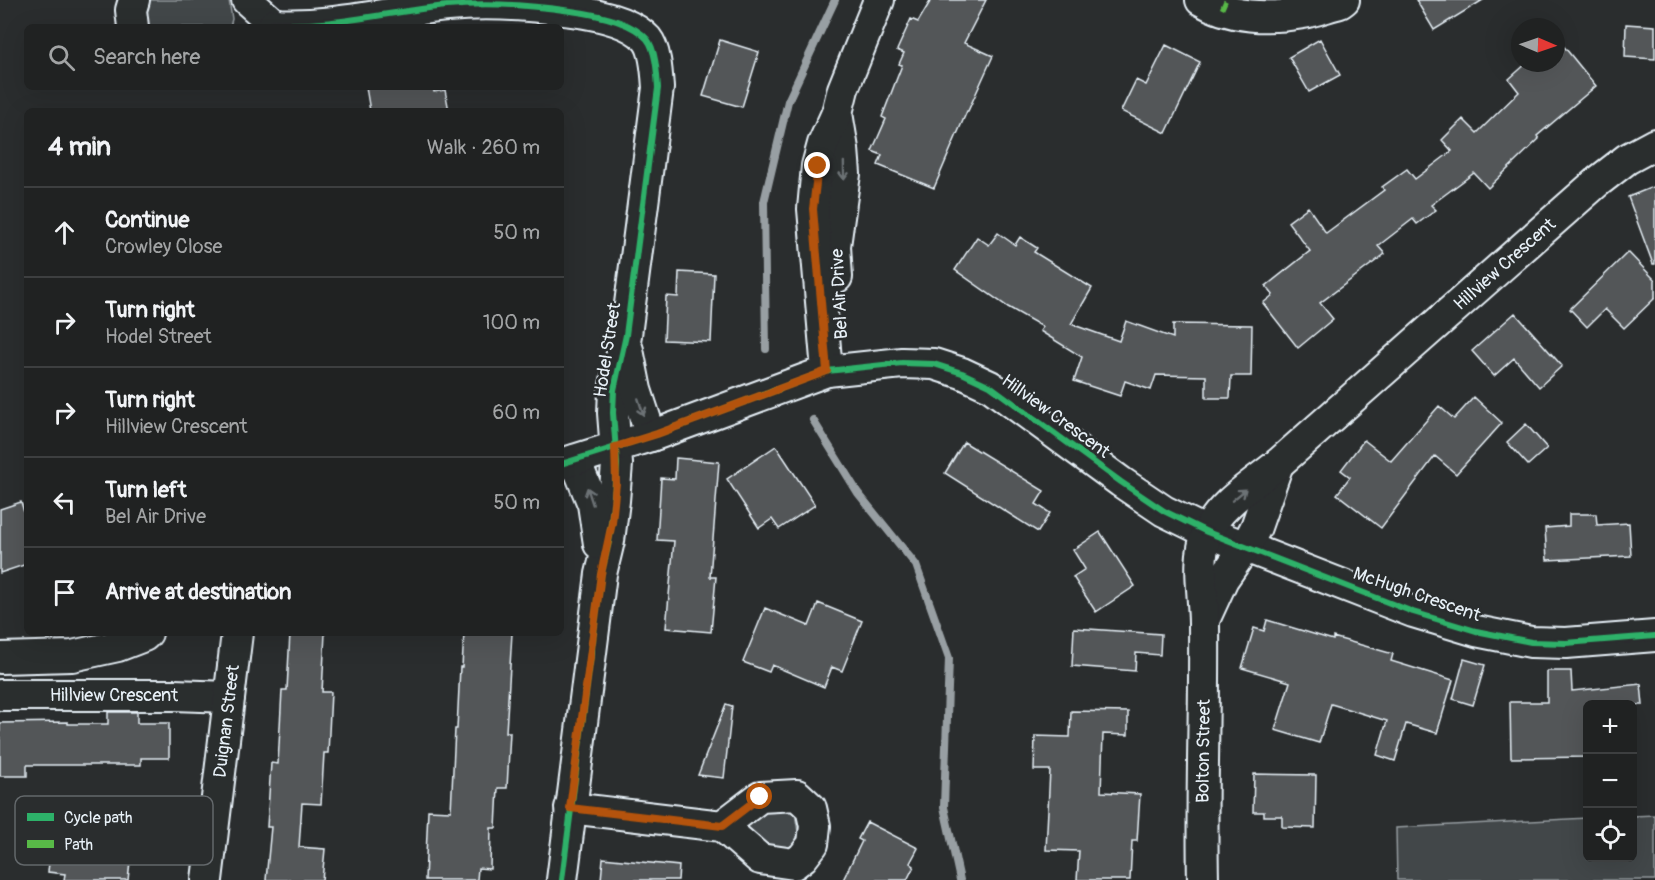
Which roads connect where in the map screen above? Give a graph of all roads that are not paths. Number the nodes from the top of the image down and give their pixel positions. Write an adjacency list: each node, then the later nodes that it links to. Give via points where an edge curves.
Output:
1 (134, 0): 6 (street)
2 (247, 0): 7 (street)
3 (879, 0): 11 (street, Bel Air Drive, via 823,144 813,209)
4 (1201, 0): 5 (street, via 1240,15 1274,16 1305,13)
5 (1344, 0)
6 (133, 24)
7 (269, 24)
8 (315, 24): 10 (street, Hodel Street, via 446,6 508,4 588,13 616,21 648,40 658,88)
9 (1655, 144): 15 (street, Hillview Crescent, via 1596,183)
10 (626, 335): 12 (street, Hodel Street, one-way to 12, via 630,366); 13 (street, Hodel Street, via 614,390)
11 (836, 370): 12 (street, Hillview Crescent); 16 (street, Hillview Crescent, via 902,363 934,364 962,373 990,386 1164,511)
12 (651, 436): 13 (street, Hillview Crescent)
13 (615, 447): 14 (street, Hillview Crescent); 18 (street, Hodel Street, via 613,512)
14 (568, 462): 18 (street, Hodel Street, one-way to 14, via 593,504)
15 (1278, 464): 16 (street, Hillview Crescent, one-way to 15, via 1227,506); 17 (street, Hillview Crescent)
16 (1207, 532): 17 (street, Hillview Crescent); 19 (street, Bolton Street, via 1200,553)
17 (1246, 546): 19 (street, Bolton Street, via 1223,579); 22 (street, McHugh Crescent, via 1413,612 1476,631 1531,642 1566,643)
18 (601, 574): 26 (street, Hodel Street)
19 (1204, 622): 32 (street, Bolton Street)
20 (140, 636): 23 (street, via 118,646 72,656)
21 (237, 636): 25 (street, Duignan Street)
22 (1655, 636)
23 (0, 657)
24 (0, 695): 25 (street, Hillview Crescent)
25 (229, 698): 28 (street, Duignan Street)
26 (570, 808): 27 (street); 31 (street, Hodel Street)
27 (722, 826)
28 (213, 830)
29 (209, 865): 30 (street, Duignan Street)
30 (207, 880)
31 (562, 880)
32 (1203, 880)

